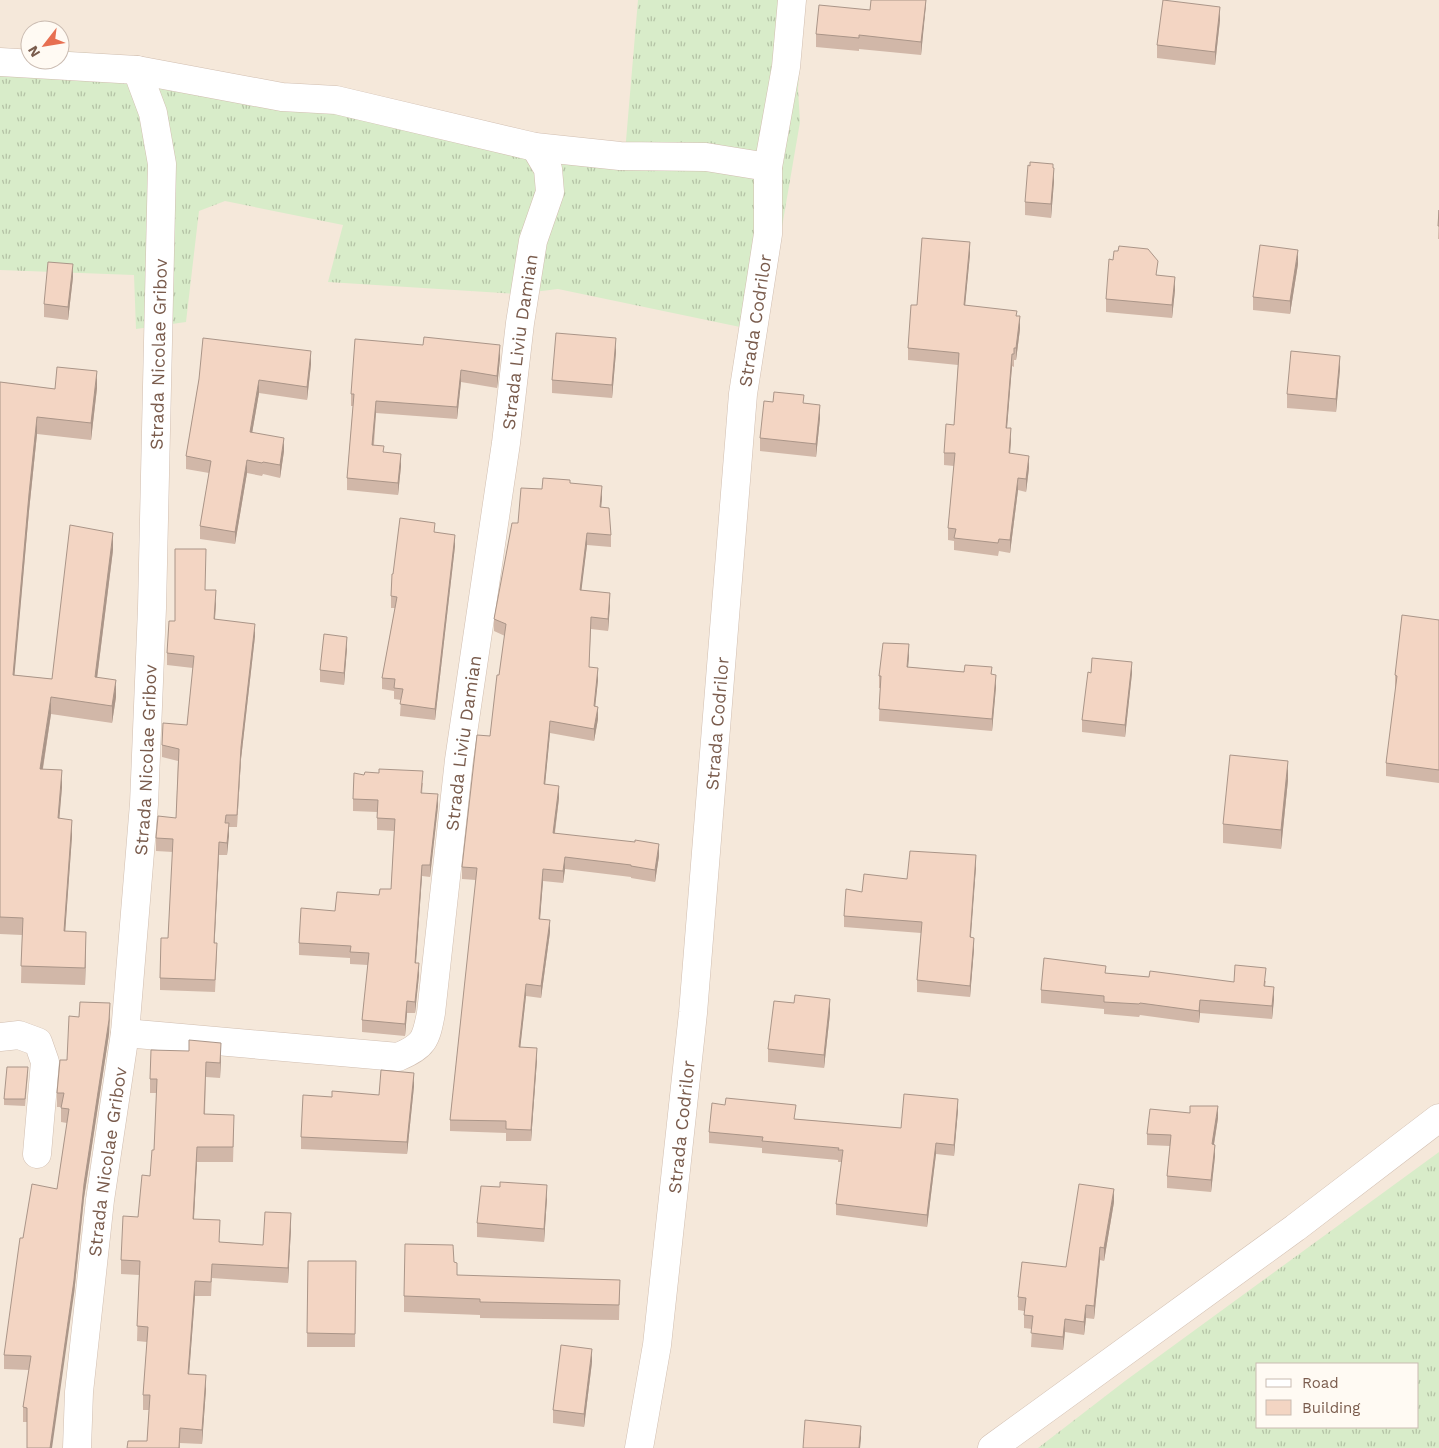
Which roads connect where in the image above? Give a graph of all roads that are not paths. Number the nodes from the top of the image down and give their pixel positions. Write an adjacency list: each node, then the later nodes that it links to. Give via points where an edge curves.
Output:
1 (792, 0): 5 (street, Strada Codrilor, via 786,66)
2 (0, 62): 3 (street)
3 (136, 70): 4 (street, via 282,97 336,100); 6 (street, Strada Nicolae Gribov, via 153,113 162,164 152,618 144,804)
4 (535, 147): 5 (street, via 620,156 706,157); 6 (street, Strada Liviu Damian, via 548,169 550,192 533,241 520,323 506,443 459,760 426,1036 414,1050 398,1057)
5 (768, 167): 11 (street, Strada Codrilor, via 768,234 743,394 693,1013 657,1346)
6 (125, 1033): 10 (street, Strada Nicolae Gribov, via 100,1200 79,1392)
7 (0, 1037): 9 (street, via 19,1035 38,1042 45,1062)
8 (1439, 1118): 12 (street, via 1295,1228)
9 (37, 1154)
10 (77, 1448)
11 (639, 1448)
12 (992, 1448)

